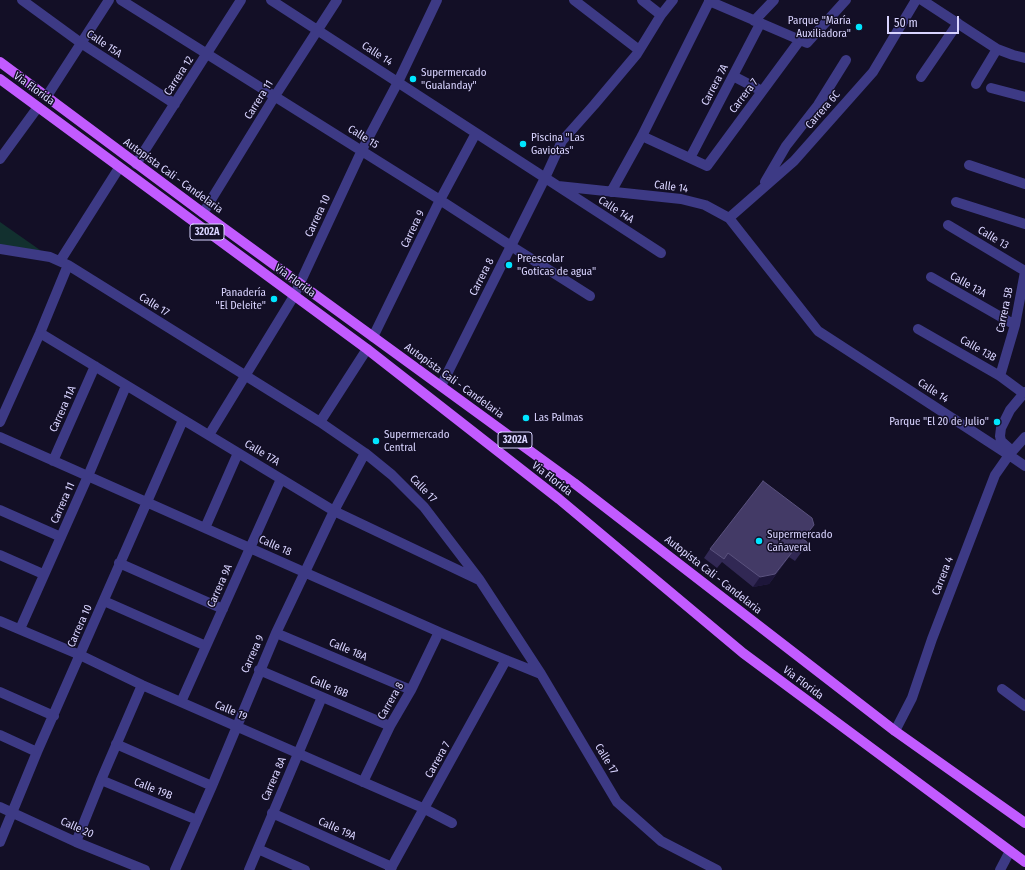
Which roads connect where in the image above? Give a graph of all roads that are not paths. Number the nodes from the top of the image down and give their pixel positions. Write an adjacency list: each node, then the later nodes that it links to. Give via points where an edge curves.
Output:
1 (22, 0): 21 (street, Calle 15A)
2 (110, 0): 21 (street)
3 (121, 0): 24 (street, Calle 15)
4 (241, 0): 24 (street, Carrera 12)
5 (271, 0): 19 (street, Calle 14)
6 (337, 0): 19 (street, Carrera 11)
7 (437, 0): 31 (street, Carrera 10)
8 (574, 0): 23 (street)
9 (642, 0): 16 (street)
10 (673, 0): 16 (street)
11 (774, 0): 17 (street, Carrera 7A)
12 (846, 0): 20 (street, Carrera 7)
13 (916, 0): 51 (street, Carrera 6C, via 873,72 794,161)
14 (922, 0): 18 (street)
15 (710, 1): 17 (street); 41 (street)
16 (661, 15): 23 (street)
17 (757, 22): 20 (street); 28 (street, Carrera 7A)
18 (958, 23): 22 (street); 29 (street)
19 (318, 30): 31 (street, Calle 14); 36 (street, Carrera 11)
20 (804, 42): 34 (street, Carrera 7)
21 (81, 43): 35 (street); 38 (street, Calle 15A)
22 (996, 49): 25 (street); 32 (street)
23 (639, 50): 48 (street, via 562,141)
24 (207, 53): 36 (street, Calle 15); 38 (street, Carrera 12)
25 (1025, 58)
26 (846, 60): 51 (street, via 818,105 786,146)
27 (0, 62): 35 (main road, Autopista Cali - Candelaria / 3202A)
28 (733, 76): 34 (street); 43 (street, Carrera 7A)
29 (921, 77)
30 (0, 79): 39 (main road, Via Florida / 3202A)
31 (398, 82): 40 (street, Calle 14); 42 (street, Carrera 10)
32 (976, 84)
33 (991, 88): 37 (street)
34 (762, 91): 43 (street, Carrera 7, via 707,166)
35 (47, 96): 45 (main road, Autopista Cali - Candelaria / 3202A)
36 (275, 96): 42 (street, Calle 15); 55 (street, Carrera 11)
37 (1025, 97)
38 (174, 104): 45 (street, Carrera 12)
39 (38, 107): 44 (street); 47 (main road, Via Florida / 3202A)
40 (476, 134): 48 (street, Calle 14); 53 (street, Carrera 9)
41 (642, 136): 43 (street); 52 (street)
42 (362, 150): 53 (street, Calle 15); 65 (street, Carrera 10)
43 (690, 158)
44 (0, 159)
45 (136, 164): 55 (main road, Autopista Cali - Candelaria / 3202A)
46 (969, 165): 49 (street)
47 (119, 168): 62 (street); 66 (main road, Via Florida / 3202A)
48 (545, 178): 50 (street, Calle 14); 59 (street, Carrera 8)
49 (1025, 184)
50 (558, 186): 52 (street, Calle 14); 61 (street, Calle 14A)
51 (761, 189): 56 (street, Carrera 6C)
52 (611, 192): 56 (street, Calle 14, via 705,205)
53 (440, 200): 59 (street, Calle 15); 71 (street, Carrera 9)
54 (956, 202): 57 (street)
55 (203, 213): 65 (main road, Autopista Cali - Candelaria / 3202A)
56 (729, 218): 87 (street, Calle 14, via 818,331)
57 (1025, 224)
58 (948, 225): 63 (street, Calle 13)
59 (511, 246): 67 (street, Calle 15); 77 (street, Carrera 8)
60 (0, 249): 62 (street, Calle 17, via 50,257)
61 (661, 253)
62 (64, 263): 70 (street); 74 (street, Calle 17)
63 (1025, 271): 68 (street, Carrera 5B)
64 (931, 277): 68 (street, Calle 13A)
65 (300, 284): 66 (street, Carrera 10); 71 (main road, Autopista Cali - Candelaria / 3202A)
66 (294, 296): 72 (main road, Via Florida / 3202A); 74 (street, Carrera 10)
67 (590, 296)
68 (1015, 325): 75 (street, Carrera 5B)
69 (918, 329): 75 (street, Calle 13B)
70 (40, 333): 73 (street, Calle 17A); 80 (street)
71 (373, 337): 77 (main road, Autopista Cali - Candelaria / 3202A)
72 (367, 349): 81 (street); 142 (main road, Via Florida / 3202A, via 558,499 743,653)
73 (95, 366): 76 (street, Calle 17A); 88 (street, Carrera 11A)
74 (245, 376): 81 (street, Calle 17); 82 (street, Carrera 10)
75 (1000, 376): 78 (street, Calle 13B)
76 (126, 386): 79 (street, Calle 17A); 90 (street, Carrera 11)
77 (441, 386): 124 (main road, Autopista Cali - Candelaria / 3202A, via 574,483)
78 (1024, 392): 87 (street, via 1010,410 1001,428 1001,441)
79 (183, 420): 82 (street, Calle 17A); 92 (street, Carrera 10)
80 (0, 422)
81 (320, 422): 86 (street, Calle 17)
82 (209, 436): 85 (street, Calle 17A)
83 (0, 437): 88 (street, Calle 18)
84 (1025, 437): 87 (street, Carrera 4)
85 (238, 453): 91 (street, Calle 17A); 95 (street)
86 (365, 453): 94 (street, Carrera 9); 102 (street, Calle 17, via 392,475 424,507)
87 (1011, 453): 89 (street, Calle 14); 124 (street, Carrera 4, via 995,475 912,698)
88 (53, 461): 90 (street, Calle 18)
89 (1025, 466)
90 (88, 476): 92 (street, Calle 18); 96 (street, Carrera 11)
91 (281, 479): 94 (street, Calle 17A); 97 (street, Carrera 9A)
92 (147, 501): 95 (street, Calle 18); 99 (street, Carrera 10)
93 (0, 510): 96 (street)
94 (334, 511): 100 (street, Carrera 9); 102 (street, Calle 17A)
95 (205, 528): 97 (street, Calle 18)
96 (61, 537): 101 (street, Carrera 11)
97 (250, 548): 100 (street, Calle 18); 104 (street, Carrera 9A)
98 (0, 555): 101 (street)
99 (120, 563): 103 (street, Carrera 10); 104 (street)
100 (305, 572): 107 (street, Calle 18); 108 (street, Carrera 9)
101 (43, 574): 106 (street, Carrera 11)
102 (479, 579): 113 (street, Calle 17)
103 (104, 601): 109 (street); 110 (street, Carrera 10)
104 (223, 609): 109 (street, Carrera 9A)
105 (0, 621): 106 (street, Calle 19)
106 (20, 629): 110 (street, Calle 19)
107 (439, 632): 111 (street, Calle 18); 116 (street, Carrera 8)
108 (276, 633): 112 (street, Carrera 9); 116 (street, Calle 18A)
109 (206, 646): 119 (street, Carrera 9A)
110 (80, 655): 114 (street, Calle 19); 121 (street, Carrera 10)
111 (506, 660): 113 (street, Calle 18); 133 (street, Carrera 7)
112 (259, 670): 118 (street, Calle 18B); 122 (street, Carrera 9)
113 (541, 674): 149 (street, Calle 17, via 617,802 661,841)
114 (142, 685): 119 (street, Calle 19); 126 (street)
115 (1002, 689): 120 (street)
116 (411, 690): 123 (street, Carrera 8)
117 (0, 692): 121 (street)
118 (322, 697): 123 (street, Calle 18B); 128 (street, Carrera 8A)
119 (181, 702): 122 (street, Calle 19)
120 (1023, 702)
121 (54, 716): 127 (street, Carrera 10)
122 (236, 726): 128 (street, Calle 19); 131 (street, Carrera 9)
123 (390, 726): 130 (street, Carrera 8)
124 (895, 731): 138 (main road, Autopista Cali - Candelaria / 3202A)
125 (0, 735): 127 (street)
126 (116, 744): 129 (street); 131 (street)
127 (37, 752): 134 (street, Carrera 10)
128 (298, 753): 130 (street, Calle 19); 135 (street, Carrera 8A)
129 (101, 780): 136 (street, Calle 19B); 140 (street)
130 (363, 782): 133 (street, Calle 19)
131 (212, 786): 136 (street, Carrera 9)
132 (0, 807): 134 (street, Calle 20)
133 (424, 809): 137 (street, Calle 19); 144 (street, Carrera 7)
134 (13, 813): 139 (street, Carrera 10); 140 (street, Calle 20)
135 (272, 813): 141 (street, Carrera 8A); 144 (street, Calle 19A)
136 (197, 820): 146 (street, Carrera 9)
137 (452, 823)
138 (1025, 823)
139 (0, 842)
140 (76, 842): 145 (street, Calle 20)
141 (258, 849): 147 (street, Carrera 8A); 148 (street)
142 (1010, 852): 143 (main road, Via Florida / 3202A); 150 (street)
143 (1025, 862)
144 (391, 868)
145 (145, 870)
146 (175, 870)
147 (249, 870)
148 (304, 870)
149 (717, 870)
150 (1000, 870)

